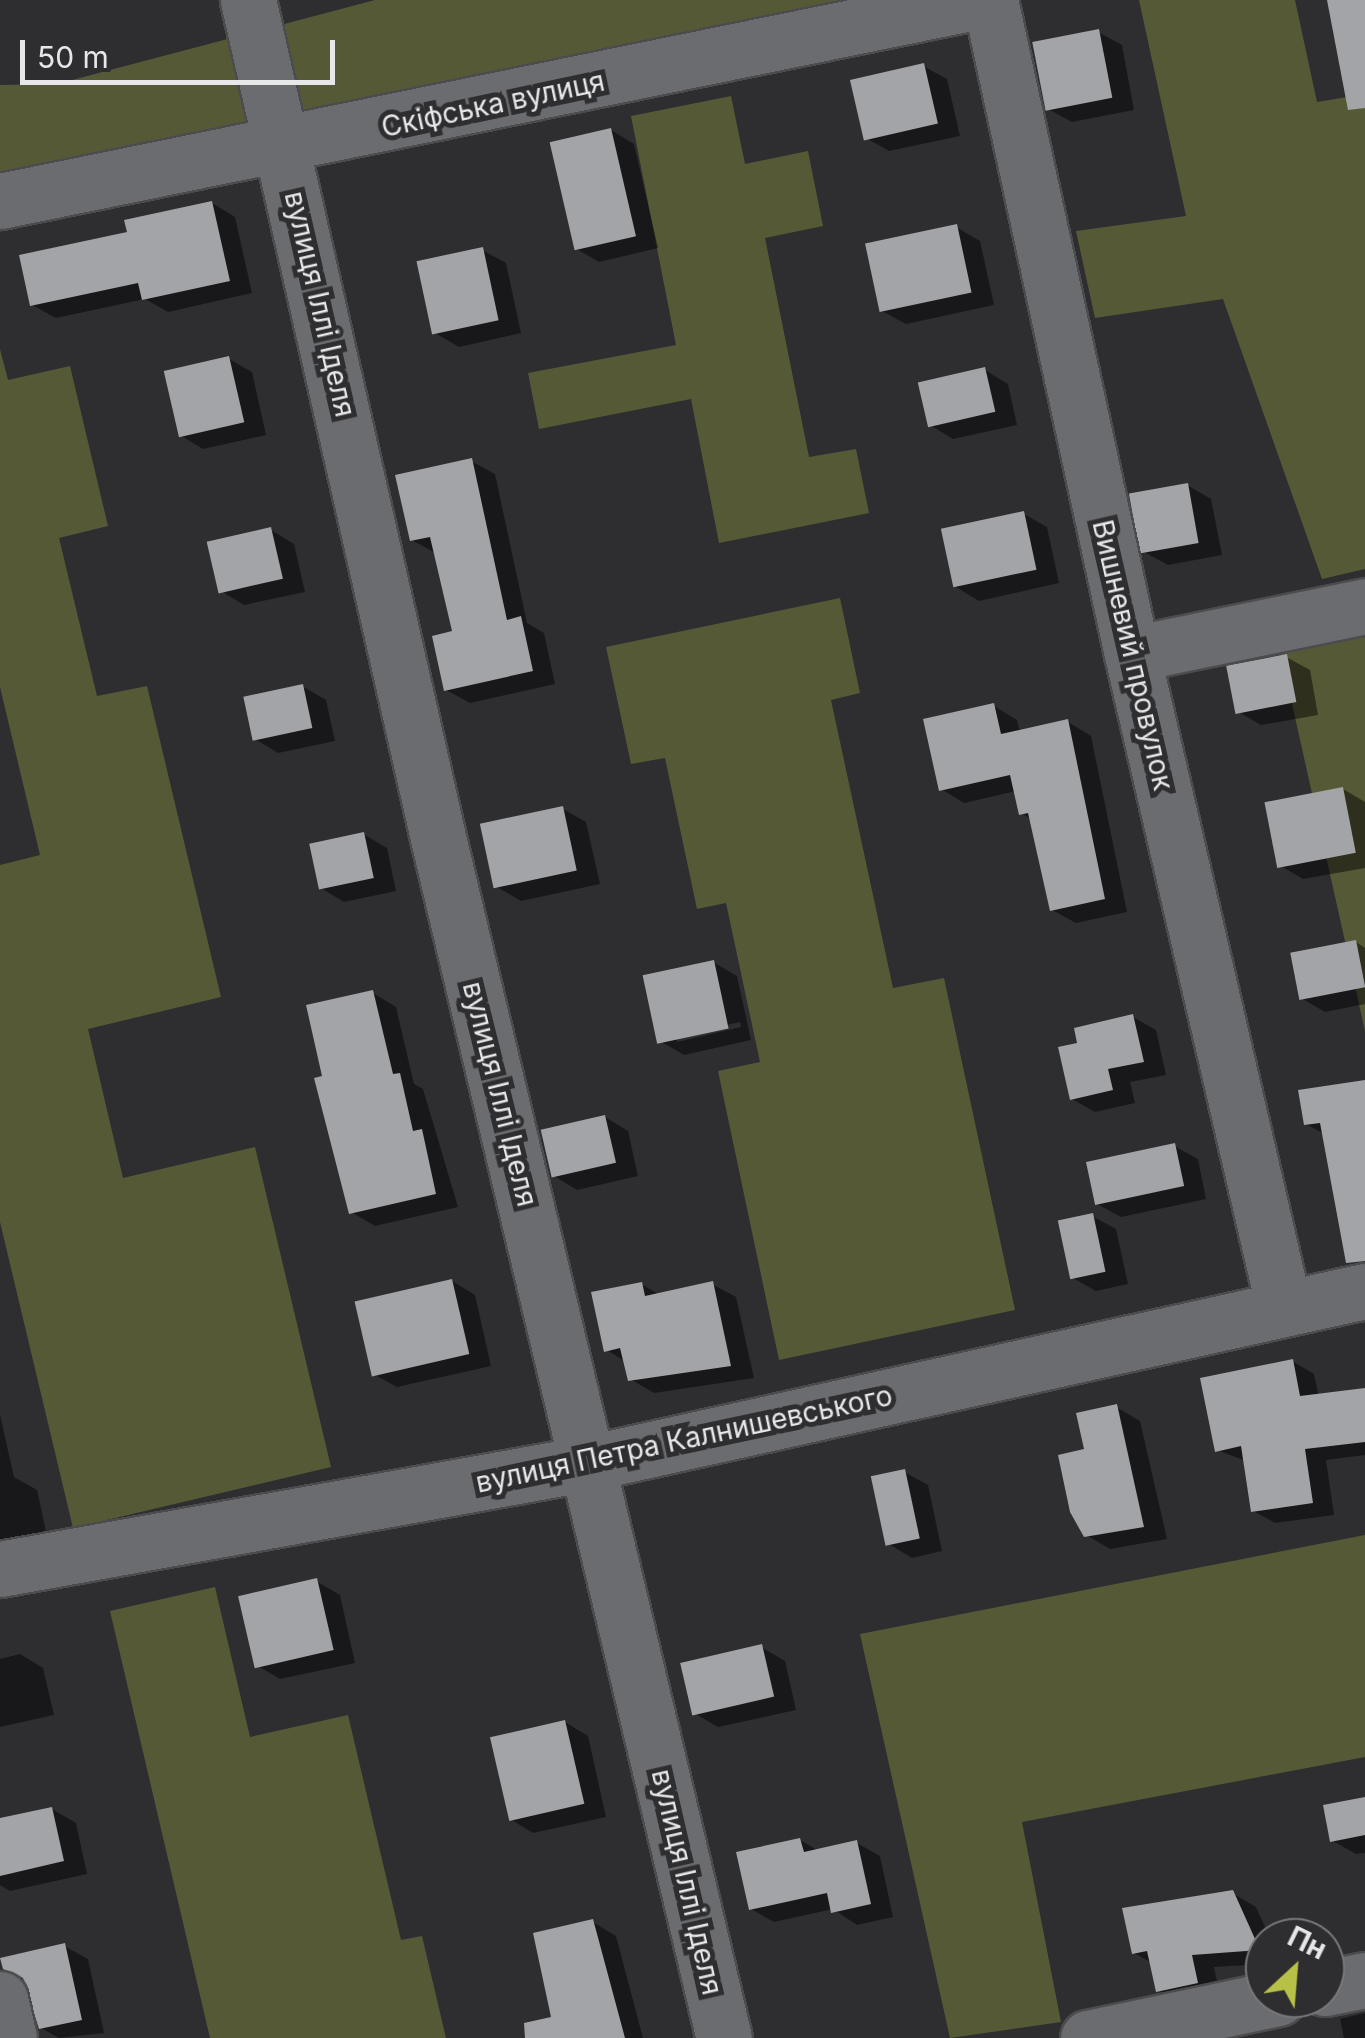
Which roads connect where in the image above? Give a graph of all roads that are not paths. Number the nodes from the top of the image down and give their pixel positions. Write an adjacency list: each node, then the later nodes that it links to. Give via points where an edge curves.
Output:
1 (248, 0): 3 (street, вулиця Іллі Іделя)
2 (988, 0): 3 (street, Скіфська вулиця); 6 (street, Вишневий провулок)
3 (285, 148): 4 (street, Скіфська вулиця); 9 (street, вулиця Іллі Іделя, via 439,842)
4 (0, 201)
5 (1365, 606): 6 (street)
6 (1132, 654): 8 (street, Вишневий провулок)
7 (1365, 1291): 8 (street, вулиця Петра Калнишевського)
8 (1284, 1308): 9 (street, вулиця Петра Калнишевського)
9 (589, 1464): 10 (street, вулиця Петра Калнишевського); 14 (street, вулиця Іллі Іделя)
10 (0, 1569)
11 (0, 2000): 13 (street)
12 (1245, 2005): 15 (street)
13 (8, 2038)
14 (724, 2038)
15 (1088, 2038)

